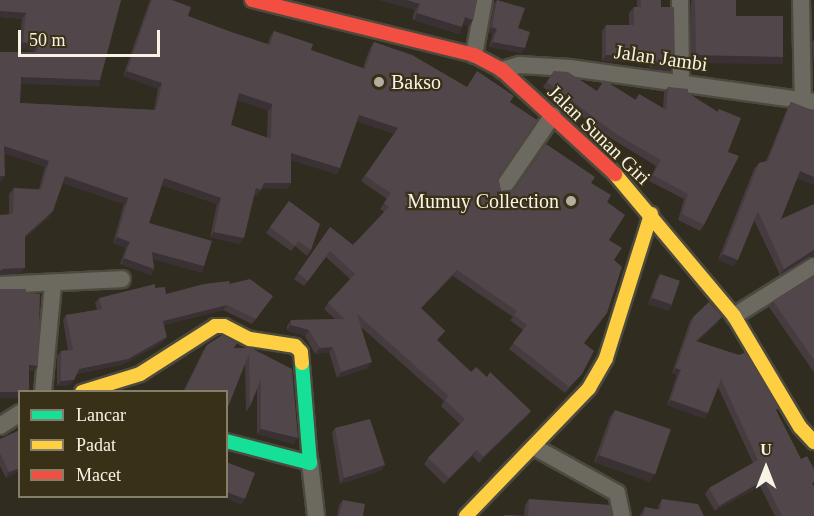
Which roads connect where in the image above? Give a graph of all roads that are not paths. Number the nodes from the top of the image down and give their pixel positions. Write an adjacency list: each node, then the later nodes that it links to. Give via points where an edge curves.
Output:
1 (252, 0): 5 (street, Jalan Sunan Giri)
2 (484, 0): 5 (street)
3 (680, 0): 7 (street)
4 (801, 0): 8 (street)
5 (474, 55): 6 (street, Jalan Sunan Giri)
6 (502, 70): 7 (street, Jalan Jambi, via 540,65); 9 (street, Jalan Sunan Giri)
7 (681, 82): 8 (street, Jalan Jambi)
8 (809, 101)
9 (553, 115): 10 (street); 11 (street, Jalan Sunan Giri, via 592,150)
10 (503, 188)
11 (651, 214): 16 (street, Jalan Sunan Giri); 23 (street, via 606,358 589,388)
12 (814, 266): 16 (street)
13 (122, 279): 14 (street)
14 (53, 284): 15 (street); 17 (street)
15 (0, 285)
16 (734, 316): 22 (street, Jalan Sunan Giri, via 800,427)
17 (43, 390)
18 (104, 390): 24 (street, via 140,374 215,326 224,326 250,339 294,346 302,352)
19 (18, 414): 20 (street)
20 (0, 426)
21 (228, 442): 24 (street)
22 (814, 442)
23 (534, 447): 26 (street); 27 (street, via 617,493)
24 (310, 463): 25 (street)
25 (316, 516)
26 (466, 516)
27 (622, 516)

